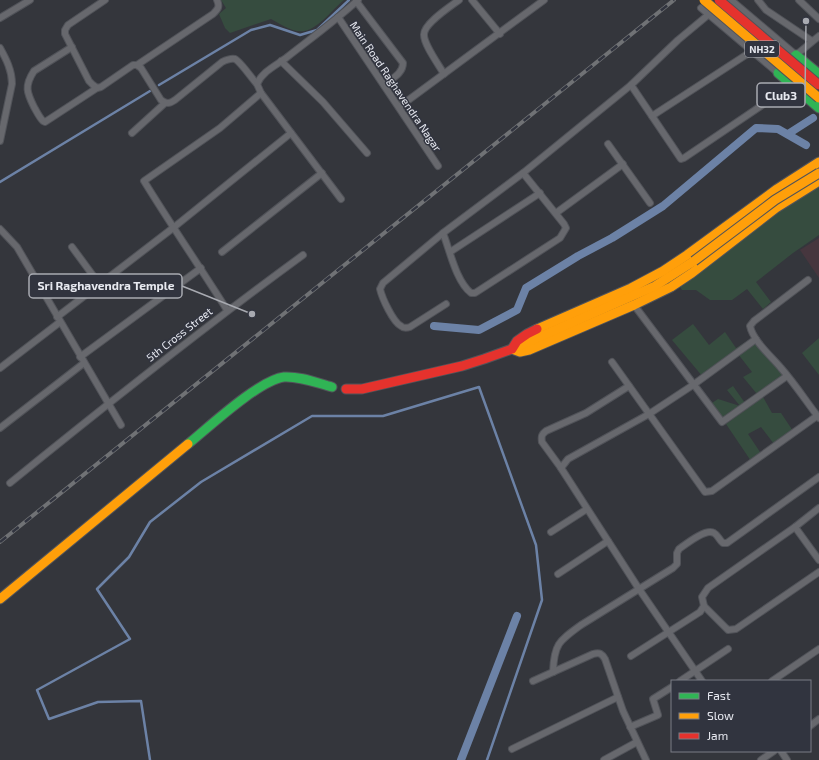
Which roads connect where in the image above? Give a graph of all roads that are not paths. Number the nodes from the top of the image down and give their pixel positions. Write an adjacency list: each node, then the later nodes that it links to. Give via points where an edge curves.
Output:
1 (30, 0): 15 (street)
2 (105, 0): 20 (street, via 68,25 65,34)
3 (217, 0): 25 (street, via 218,9 213,14)
4 (459, 0): 26 (street, via 424,31 429,49)
5 (472, 0): 17 (street)
6 (544, 0): 17 (street)
7 (719, 0): 33 (main road, NH32, bridge)
8 (731, 0): 23 (street)
9 (758, 0): 19 (street, via 766,10)
10 (799, 0): 16 (street)
11 (357, 1): 14 (street); 30 (street, via 403,63 400,73)
12 (702, 4): 13 (street); 36 (main road, NH32, bridge)
13 (708, 15): 22 (street); 31 (street)
14 (338, 17): 24 (street); 30 (street, Main Road Raghavendra Nagar)
15 (0, 18)
16 (819, 19)
17 (500, 34): 26 (street)
18 (819, 36): 19 (street)
19 (812, 41): 23 (street)
20 (72, 46): 34 (street, via 89,81); 34 (street, via 34,71 30,77 27,94 40,118 45,122)
21 (0, 48): 43 (street, via 12,74)
22 (752, 51): 27 (street); 40 (street)
23 (796, 55): 27 (main road); 28 (main road)
24 (281, 61): 29 (street, via 263,74); 45 (street, via 323,102)
25 (137, 65): 34 (street); 37 (street)
26 (444, 74): 38 (street)
27 (778, 74): 32 (main road)
28 (819, 74)
29 (257, 84): 35 (street); 37 (street, via 238,62 229,59 175,100)
30 (384, 85): 38 (street, Main Road Raghavendra Nagar)
31 (631, 85): 40 (street); 49 (street)
32 (792, 85): 39 (main road); 40 (street, via 680,159)
33 (819, 85)
34 (97, 88)
35 (261, 93): 42 (street); 57 (street, via 220,128 144,181)
36 (819, 98)
37 (165, 103): 41 (street)
38 (399, 107): 48 (street, Main Road Raghavendra Nagar)
39 (819, 108)
40 (652, 116)
41 (132, 133)
42 (291, 133): 50 (street); 57 (street)
43 (0, 141)
44 (608, 144): 47 (street)
45 (367, 153)
46 (819, 163): 60 (main road, via 777,189)
47 (623, 164): 55 (street); 56 (street)
48 (438, 166)
49 (523, 172): 53 (street); 59 (street)
50 (322, 173): 54 (street); 63 (street)
51 (819, 173): 74 (main road, bridge, via 775,200 694,261 660,283)
52 (819, 179): 62 (main road, via 776,208)
53 (540, 193): 56 (street); 64 (street)
54 (341, 199)
55 (650, 203)
56 (556, 213): 64 (street, via 566,228 560,238 475,293 466,289)
57 (173, 228): 66 (street); 68 (street)
58 (0, 229): 72 (street, via 17,248)
59 (443, 233): 64 (street); 69 (street, via 383,283 380,289 381,296 395,320 405,328)
60 (717, 233): 62 (street); 74 (main road, via 663,271 527,334 517,341)
61 (72, 247): 68 (street)
62 (727, 247): 70 (main road, via 671,287)
63 (222, 252)
64 (450, 252)
65 (303, 255): 71 (street, 5th Cross Street)
66 (201, 268): 71 (street); 75 (street)
67 (808, 280): 73 (street, via 754,321 750,326)
68 (100, 285): 72 (street)
69 (446, 304)
70 (634, 305): 74 (main road, via 529,350 520,352); 80 (street)
71 (227, 310): 84 (street, 5th Cross Street)
72 (58, 320): 75 (street); 78 (street)
73 (756, 339): 79 (street); 80 (street)
74 (512, 349): 83 (main road, via 462,366 362,389)
75 (80, 357): 77 (street)
76 (612, 362): 81 (street)
77 (84, 363): 84 (street); 88 (street)
78 (0, 368)
79 (787, 376): 80 (street, via 722,422); 86 (street)
80 (693, 385): 85 (street)
81 (629, 386): 85 (street); 89 (street, via 586,413 542,434 542,442)
82 (332, 387): 83 (street); 101 (main road, via 293,377 269,381 247,396)
83 (346, 389)
84 (108, 403): 87 (street); 91 (street, 5th Cross Street)
85 (649, 414): 86 (street, via 702,489 709,492); 89 (street, via 568,459)
86 (818, 417)
87 (121, 425)
88 (0, 428)
89 (561, 468): 93 (street)
90 (819, 477): 100 (street, via 727,543 720,541 715,534 704,533 679,549 677,564 673,568)
91 (10, 484)
92 (819, 508): 94 (street)
93 (587, 509): 95 (street); 96 (street)
94 (795, 527): 97 (street); 102 (street, via 708,588 702,597)
95 (551, 532)
96 (608, 541): 99 (street); 100 (street)
97 (819, 560)
98 (819, 572): 102 (street, via 736,629 728,630)
99 (558, 574)
100 (639, 589): 103 (street); 108 (street, via 567,635 556,648)
101 (0, 599)
102 (704, 606): 103 (street, via 700,612)
103 (668, 632): 106 (street); 107 (street)
104 (728, 649): 107 (street)
105 (819, 649): 111 (street)
106 (630, 656)
107 (695, 671): 109 (street); 110 (street)
108 (553, 672): 112 (street); 114 (street, via 598,652 605,659)
109 (682, 680)
110 (701, 680)
111 (773, 680)
112 (533, 681)
113 (671, 687): 117 (street, via 653,699 658,715)
114 (618, 698): 117 (street); 119 (street)
115 (819, 719): 116 (street)
116 (811, 725)
117 (630, 727): 118 (street)
118 (637, 742): 121 (street); 122 (street)
119 (512, 749)
120 (773, 752): 123 (street)
121 (604, 760)
122 (646, 760)
123 (761, 760)

